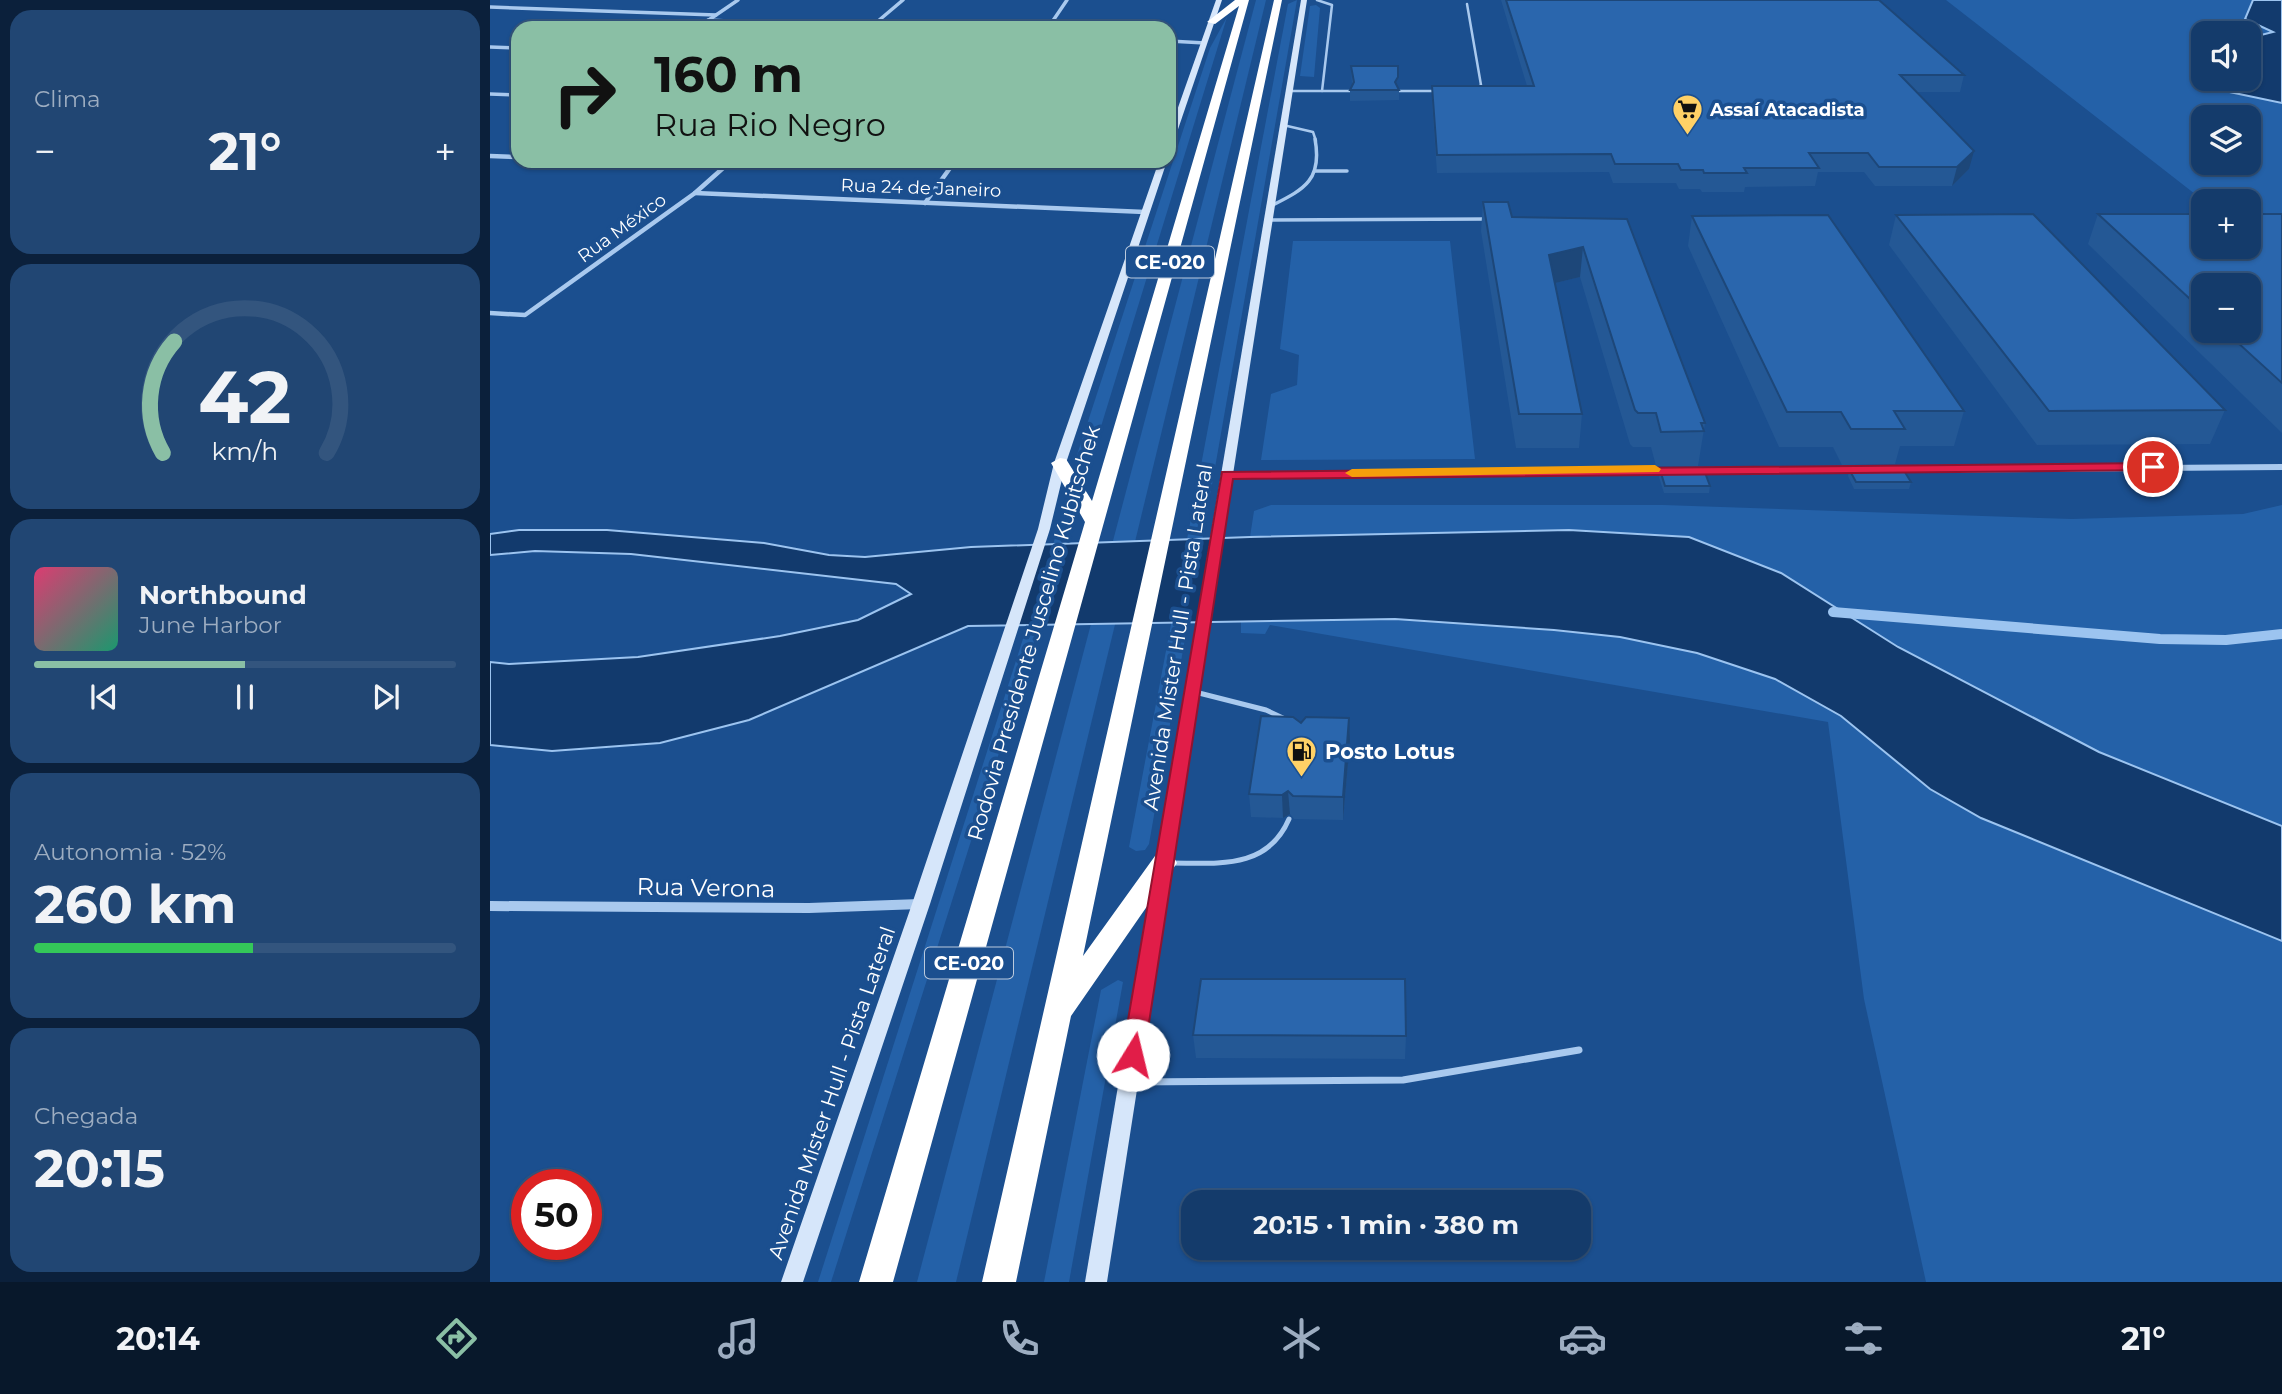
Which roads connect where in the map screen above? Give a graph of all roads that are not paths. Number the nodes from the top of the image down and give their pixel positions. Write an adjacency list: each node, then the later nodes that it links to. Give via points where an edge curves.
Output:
1 (738, 0): 11 (street)
2 (903, 0): 14 (street)
3 (1067, 0): 15 (street)
4 (1219, 0): 16 (main road)
5 (1243, 0): 16 (highway); 50 (highway, Rodovia Presidente Juscelino Kubitschek / CE-020)
6 (1278, 0): 57 (highway, CE-020)
7 (1304, 0): 23 (main road, Avenida Mister Hull - Pista Lateral)
8 (1317, 0): 24 (lane, via 1332,5)
9 (1467, 4): 22 (lane, via 1481,85)
10 (490, 7): 11 (street)
11 (716, 15): 12 (street)
12 (708, 20): 13 (street)
13 (731, 21)
14 (878, 21)
15 (1053, 21)
16 (1212, 22): 18 (main road)
17 (1176, 41): 18 (street)
18 (1205, 43): 30 (main road)
19 (490, 47): 20 (street)
20 (511, 48)
21 (1448, 90): 26 (lane)
22 (1473, 90)
23 (1289, 91): 24 (lane); 32 (main road, Avenida Mister Hull - Pista Lateral)
24 (1322, 91): 25 (lane)
25 (1350, 91)
26 (1399, 91)
27 (490, 94): 28 (street)
28 (511, 95)
29 (1176, 114): 30 (street)
30 (1180, 114): 31 (main road)
31 (1176, 125)
32 (1283, 125): 38 (lane, via 1313,132 1318,146); 42 (main road, Avenida Mister Hull - Pista Lateral)
33 (490, 156): 34 (street)
34 (511, 157)
35 (723, 168): 40 (street, Rua México)
36 (950, 168): 41 (street)
37 (1161, 168): 43 (main road, Avenida Mister Hull - Pista Lateral)
38 (1315, 171): 39 (lane); 42 (lane, via 1307,188)
39 (1347, 171)
40 (695, 193): 41 (street, Rua 24 de Janeiro); 46 (street, Rua México, via 525,315)
41 (925, 202): 43 (street, Rua 24 de Janeiro)
42 (1269, 207): 45 (main road, Avenida Mister Hull - Pista Lateral)
43 (1145, 212): 47 (main road, Avenida Mister Hull - Pista Lateral)
44 (1501, 219): 45 (lane)
45 (1268, 220): 49 (main road, Avenida Mister Hull - Pista Lateral)
46 (490, 313)
47 (1060, 463): 50 (highway); 55 (main road, Avenida Mister Hull - Pista Lateral, via 1044,529)
48 (2282, 467): 49 (street)
49 (1227, 475): 51 (main road, Avenida Mister Hull - Pista Lateral)
50 (1096, 524): 61 (highway, Rodovia Presidente Juscelino Kubitschek / CE-020)
51 (1193, 692): 52 (lane, via 1215,702 1257,708); 54 (main road, Avenida Mister Hull - Pista Lateral)
52 (1288, 722)
53 (1289, 819): 54 (lane, via 1277,840 1245,861)
54 (1164, 863): 57 (highway); 59 (main road, Avenida Mister Hull - Pista Lateral)
55 (921, 904): 56 (street, Rua Verona); 60 (main road, Avenida Mister Hull - Pista Lateral)
56 (490, 906)
57 (1058, 1014): 62 (highway, CE-020)
58 (1579, 1050): 59 (lane, via 1403,1080)
59 (1129, 1082): 63 (main road, Avenida Mister Hull - Pista Lateral)
60 (792, 1282)
61 (876, 1282)
62 (999, 1282)
63 (1096, 1282)

